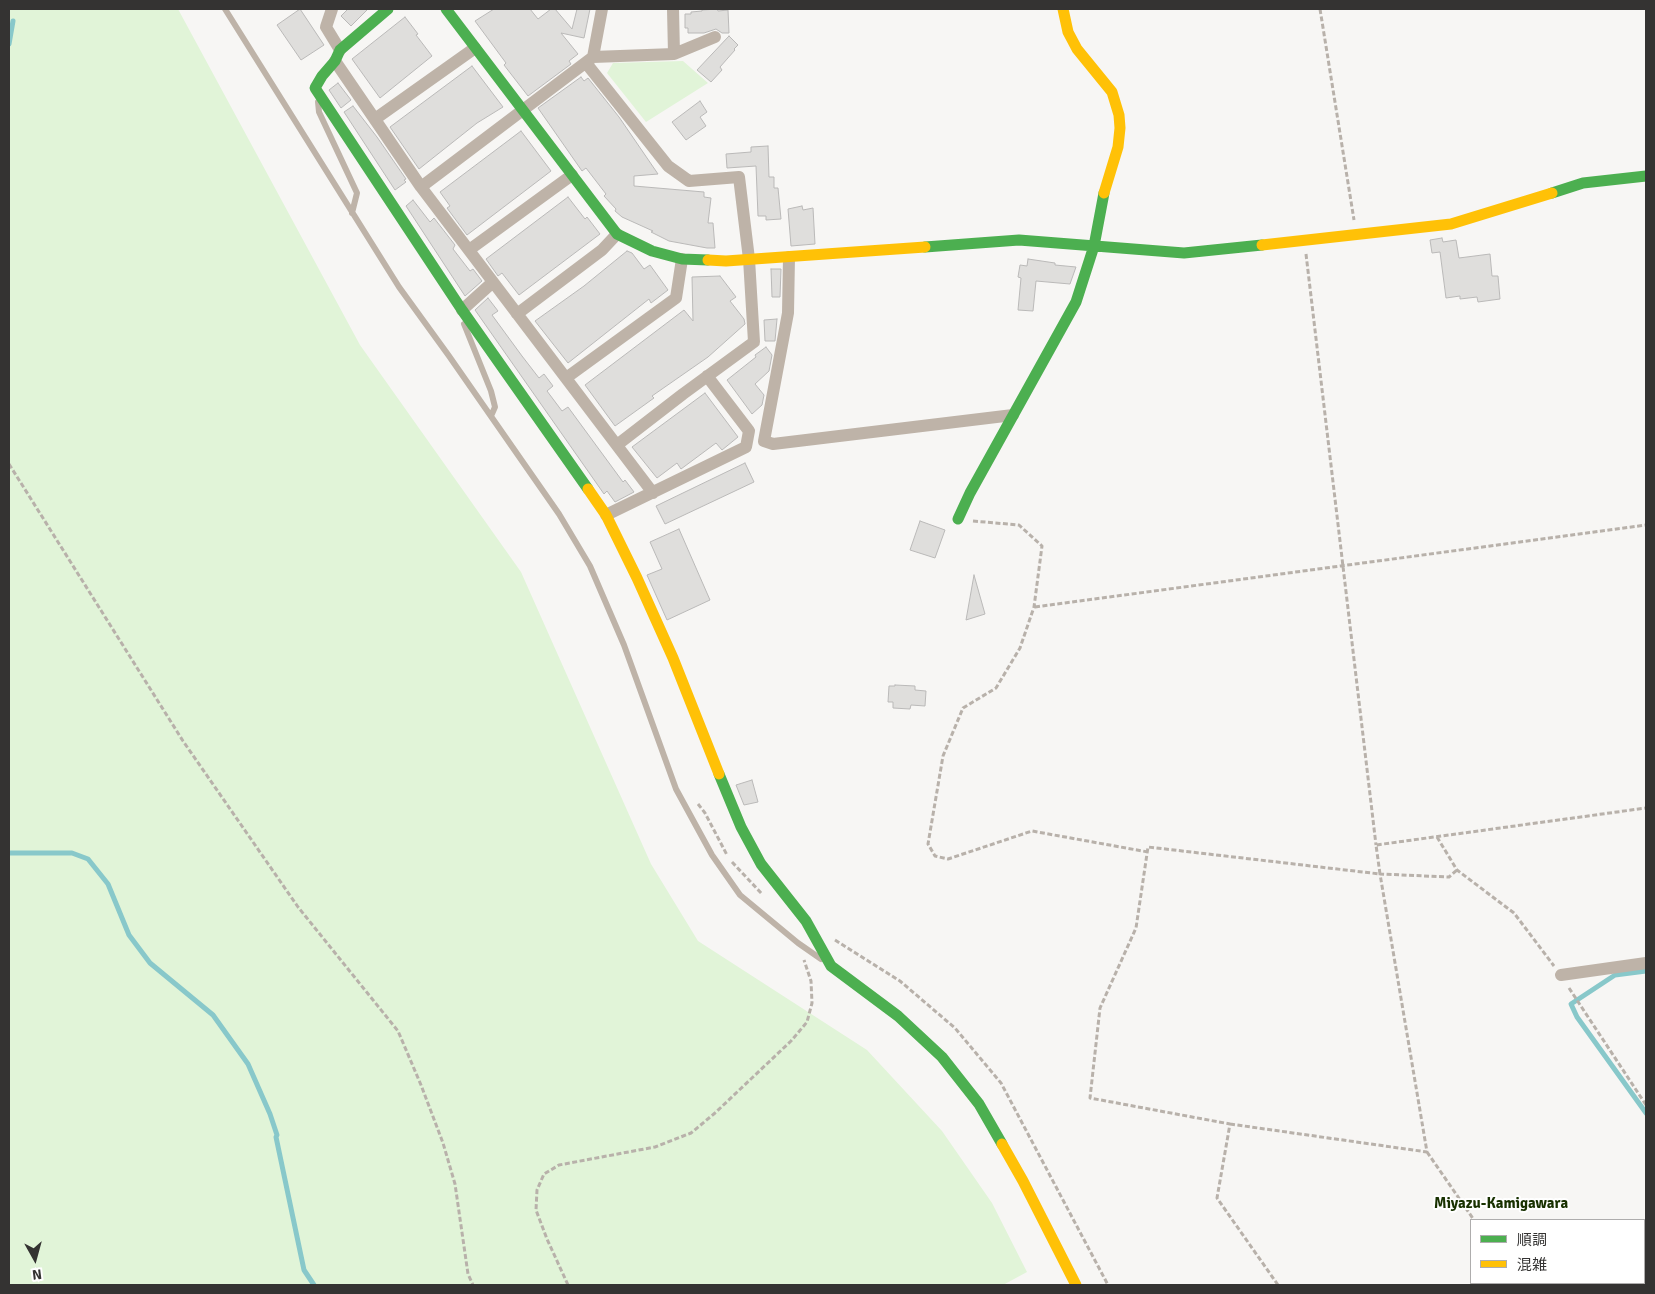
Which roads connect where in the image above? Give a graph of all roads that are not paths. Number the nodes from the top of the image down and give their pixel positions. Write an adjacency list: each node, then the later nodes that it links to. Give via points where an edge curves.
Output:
1 (224, 9): 19 (lane)
2 (332, 9): 11 (street, via 326,27)
3 (388, 9): 11 (street)
4 (446, 9): 9 (street)
5 (602, 9): 12 (street)
6 (673, 9): 10 (street)
7 (1062, 9): 21 (street, via 1077,49 1112,92 1119,116 1118,147 1101,203)
8 (715, 37): 10 (street)
9 (475, 48): 14 (street); 15 (street)
10 (674, 54): 12 (street)
11 (337, 55): 13 (street); 15 (street)
12 (590, 60): 14 (street); 25 (street, via 668,166 689,181 739,177)
13 (315, 88): 19 (lane, via 319,112 357,193); 27 (street)
14 (523, 110): 16 (street); 18 (street)
15 (375, 119): 18 (street)
16 (572, 175): 20 (street); 22 (street)
17 (1646, 176): 21 (street, via 1583,183 1451,224 1184,253)
18 (421, 187): 22 (street)
19 (352, 213): 32 (lane, via 398,287)
20 (617, 234): 24 (street, via 652,251); 28 (street, via 602,250)
21 (1094, 246): 23 (street, via 1019,240); 31 (street, via 1076,302)
22 (469, 250): 26 (street)
23 (789, 257): 25 (street); 33 (street, via 788,313)
24 (682, 259): 25 (street); 30 (street, via 676,298)
25 (749, 259): 29 (street, via 754,342)
26 (493, 282): 27 (street); 28 (street)
27 (462, 310): 32 (lane, via 464,327 491,391 495,407); 37 (street)
28 (517, 314): 30 (street)
29 (707, 376): 34 (street); 35 (street, via 749,431)
30 (566, 378): 34 (street)
31 (1013, 415): 33 (street, via 772,444); 38 (street)
32 (491, 416): 40 (lane, via 559,514 590,566 624,645 676,788 712,855 740,895)
33 (764, 441): 35 (street)
34 (617, 445): 36 (street)
35 (746, 447): 36 (street)
36 (653, 493): 37 (street)
37 (606, 515): 40 (street, via 673,658 741,827 761,864 806,921)
38 (958, 519)
39 (1646, 963): 41 (street)
40 (831, 966): 42 (street, via 898,1016 942,1057 979,1104)
41 (1561, 975)
42 (1076, 1285)

